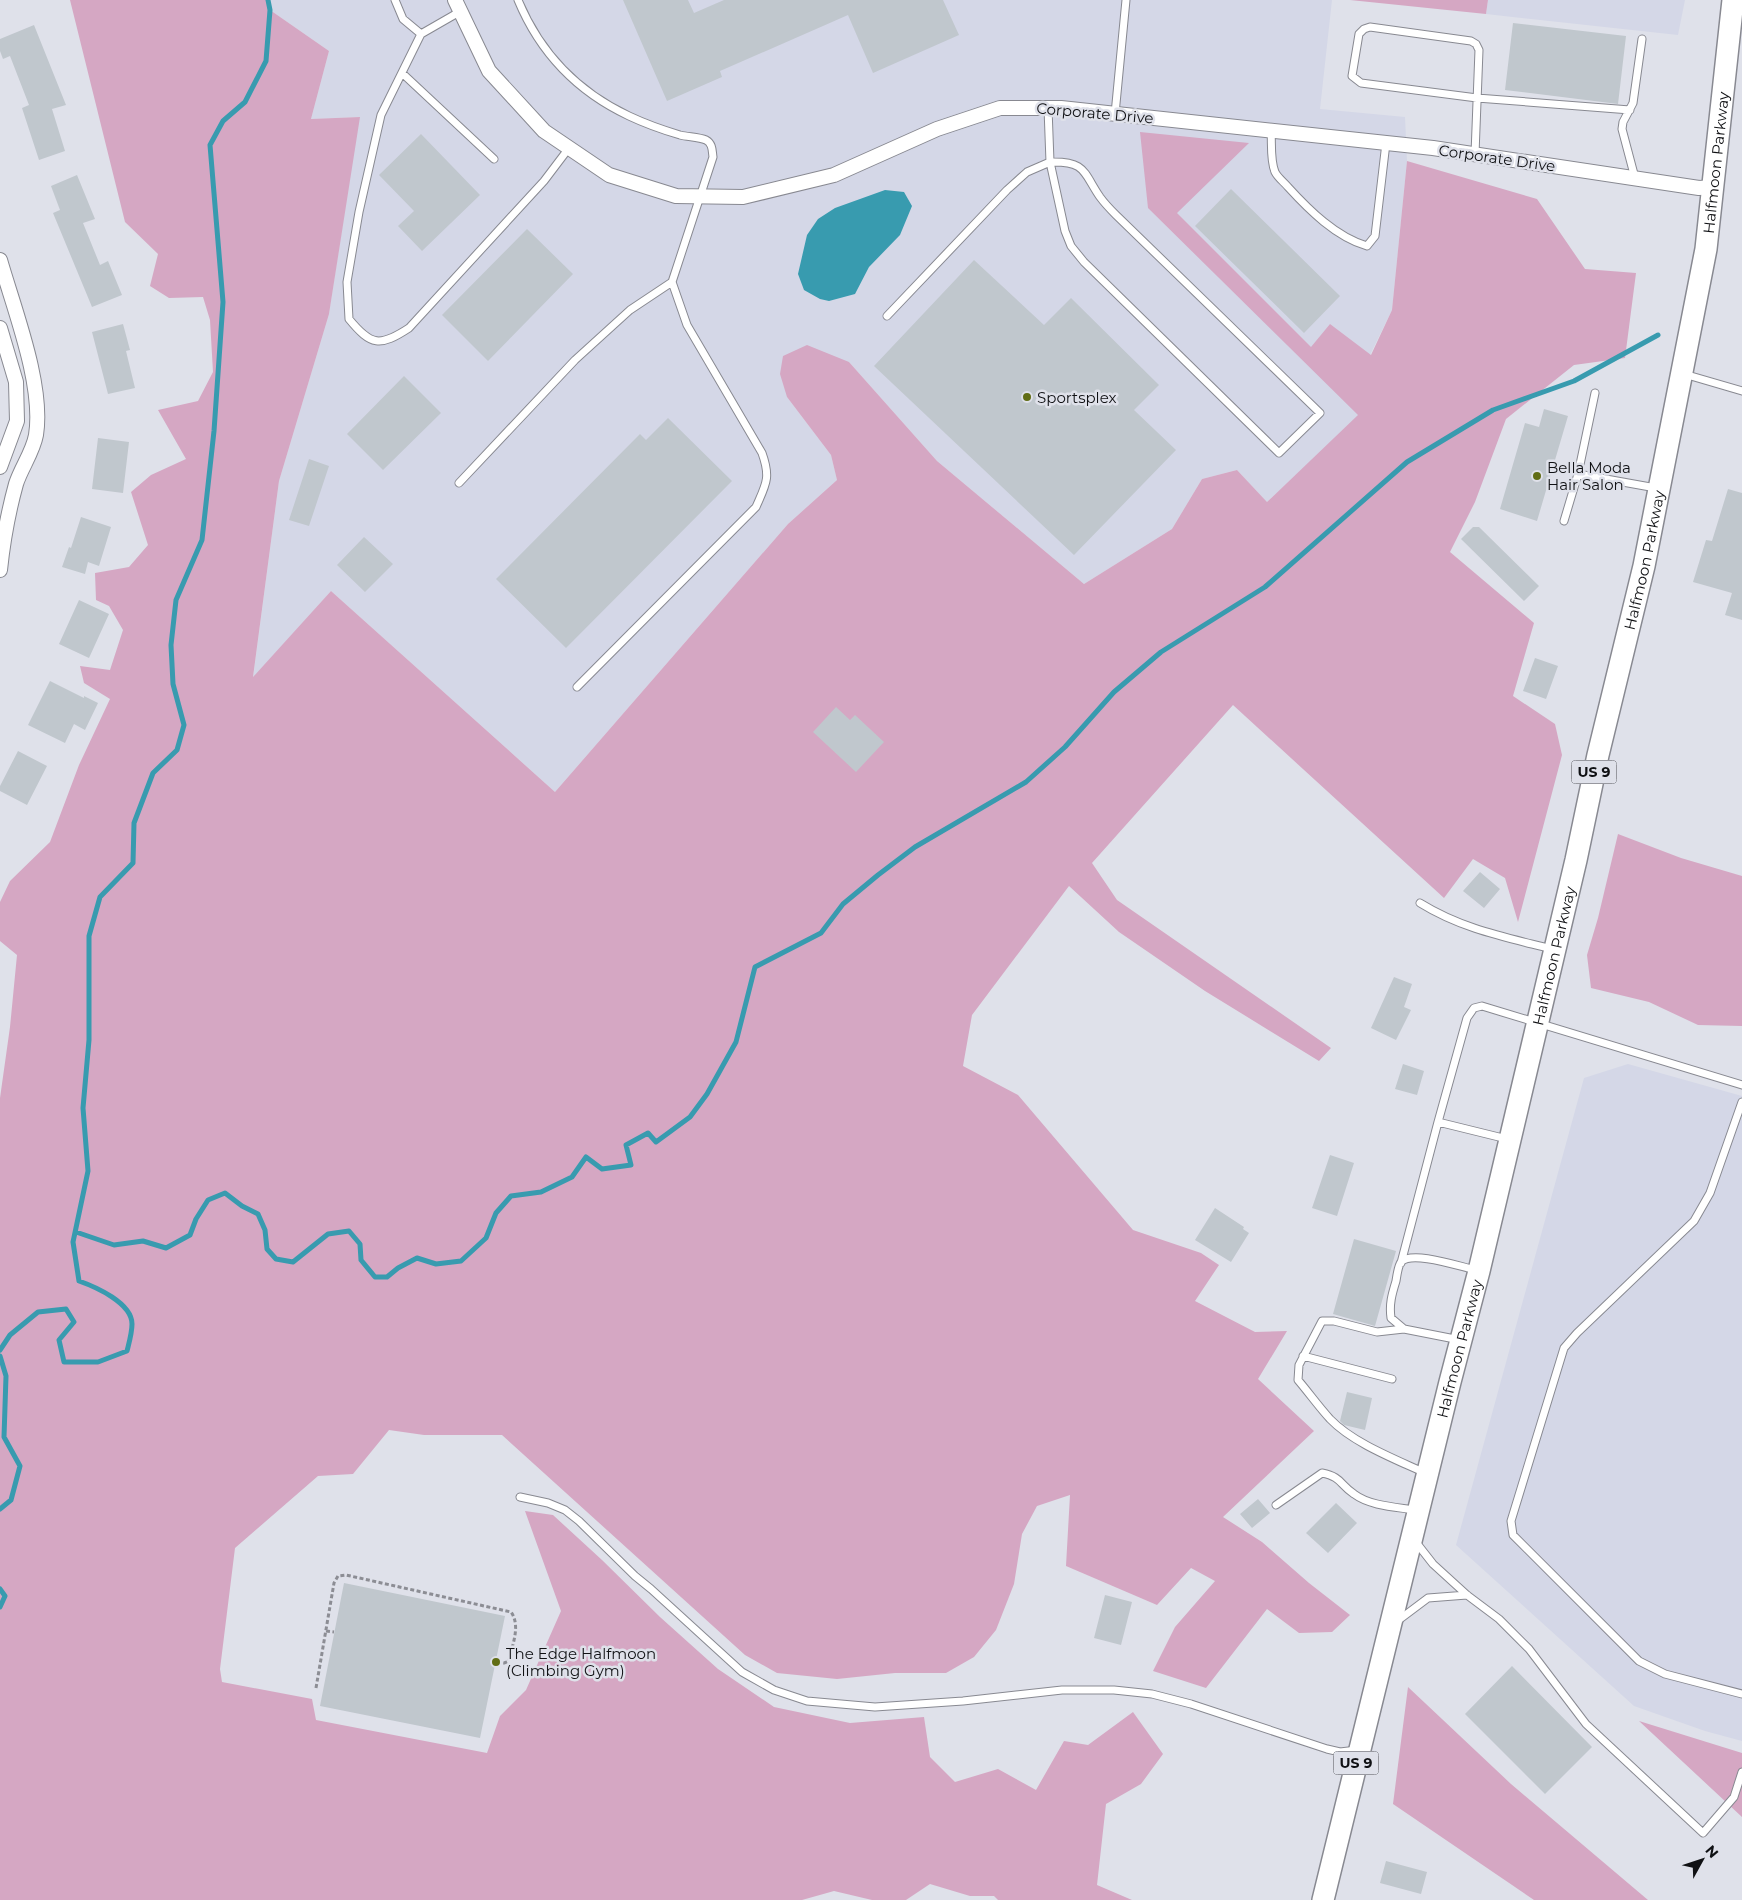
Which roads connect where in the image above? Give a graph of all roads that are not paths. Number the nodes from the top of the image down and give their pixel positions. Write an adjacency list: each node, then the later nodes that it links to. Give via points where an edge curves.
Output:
1 (395, 0): 6 (lane, via 403,19)
2 (518, 0): 21 (lane, via 541,44 582,88 630,117 659,129 709,142 713,157)
3 (1126, 0): 12 (lane)
4 (1733, 0): 20 (main road, Halfmoon Parkway / US 9)
5 (458, 6): 6 (lane); 15 (street, Corporate Drive, via 489,71 544,132)
6 (421, 34): 8 (lane)
7 (1642, 39): 11 (lane)
8 (402, 73): 15 (lane, via 381,115 347,282 349,319 368,339 392,339 409,328 544,181); 17 (lane)
9 (1477, 98): 9 (lane, via 1479,50 1471,41 1370,27 1359,34 1352,76 1355,80); 11 (lane); 16 (lane)
10 (1048, 108): 12 (street, Corporate Drive); 18 (lane); 21 (street, Corporate Drive, via 1000,108 937,130 834,175 744,197)
11 (1630, 110): 19 (lane, via 1622,130)
12 (1115, 114): 13 (street, Corporate Drive)
13 (1271, 130): 14 (street, Corporate Drive); 14 (lane, via 1272,162 1276,174 1307,209 1342,235 1367,246 1375,236)
14 (1386, 143): 16 (street, Corporate Drive)
15 (569, 148): 21 (street, Corporate Drive, via 609,175 676,196)
16 (1475, 154): 19 (street, Corporate Drive)
17 (494, 159)
18 (1050, 162): 18 (lane, via 1072,163 1080,168 1116,215 1320,413 1279,453 1071,246); 24 (lane, via 1027,172 1007,190)
19 (1635, 178): 20 (street, Corporate Drive, via 1699,188)
20 (1714, 187): 26 (main road, Halfmoon Parkway / US 9, via 1706,249)
21 (699, 196): 23 (lane)
22 (0, 260): 29 (street, via 33,372)
23 (672, 282): 33 (lane, via 630,310 575,360); 37 (lane, via 687,325 762,453 768,468 766,485 756,507)
24 (887, 316)
25 (0, 328): 30 (street, via 16,382)
26 (1682, 373): 27 (lane); 34 (main road, Halfmoon Parkway / US 9)
27 (1742, 392)
28 (1595, 393): 32 (lane)
29 (36, 402): 30 (street); 36 (street, via 36,435 16,483 3,537)
30 (15, 405): 31 (street, via 17,421)
31 (0, 467)
32 (1578, 474): 34 (lane); 35 (lane)
33 (459, 483)
34 (1659, 489): 39 (main road, Halfmoon Parkway / US 9)
35 (1564, 521)
36 (0, 570)
37 (577, 687)
38 (1420, 903): 39 (lane, via 1464,926)
39 (1555, 949): 40 (main road, Halfmoon Parkway / US 9)
40 (1537, 1023): 41 (lane); 43 (lane, via 1482,1006 1474,1008 1467,1018); 44 (main road, Halfmoon Parkway / US 9)
41 (1742, 1085)
42 (1742, 1102): 58 (lane, via 1710,1193 1694,1221 1564,1348 1510,1520 1513,1535 1639,1661 1665,1674)
43 (1438, 1122): 44 (lane); 45 (lane)
44 (1510, 1140): 46 (main road, Halfmoon Parkway / US 9)
45 (1401, 1263): 46 (lane, via 1414,1256); 47 (lane, via 1389,1305 1391,1318)
46 (1479, 1271): 48 (main road, Halfmoon Parkway / US 9)
47 (1404, 1329): 48 (lane); 49 (lane, via 1377,1332 1322,1321)
48 (1461, 1340): 51 (main road, Halfmoon Parkway / US 9)
49 (1303, 1356): 50 (lane); 51 (lane, via 1298,1380 1331,1420 1352,1436)
50 (1392, 1379)
51 (1427, 1474): 54 (main road, Halfmoon Parkway / US 9)
52 (520, 1496): 59 (lane, via 565,1510 742,1672 774,1690 807,1701 874,1707 963,1702 1053,1691 1114,1690 1152,1694 1192,1704 1327,1749 1340,1752)
53 (1276, 1506): 54 (lane, via 1322,1473 1334,1475 1354,1494 1371,1502)
54 (1418, 1511): 55 (main road, Halfmoon Parkway / US 9)
55 (1412, 1536): 56 (lane, via 1432,1564); 57 (main road, Halfmoon Parkway / US 9)
56 (1467, 1595): 57 (lane, via 1428,1598); 60 (lane, via 1499,1619 1529,1649 1586,1724 1703,1833 1734,1797)
57 (1390, 1627): 59 (main road, Halfmoon Parkway / US 9)
58 (1742, 1694)
59 (1360, 1749): 61 (main road, Halfmoon Parkway / US 9)
60 (1742, 1772)
61 (1323, 1900)

